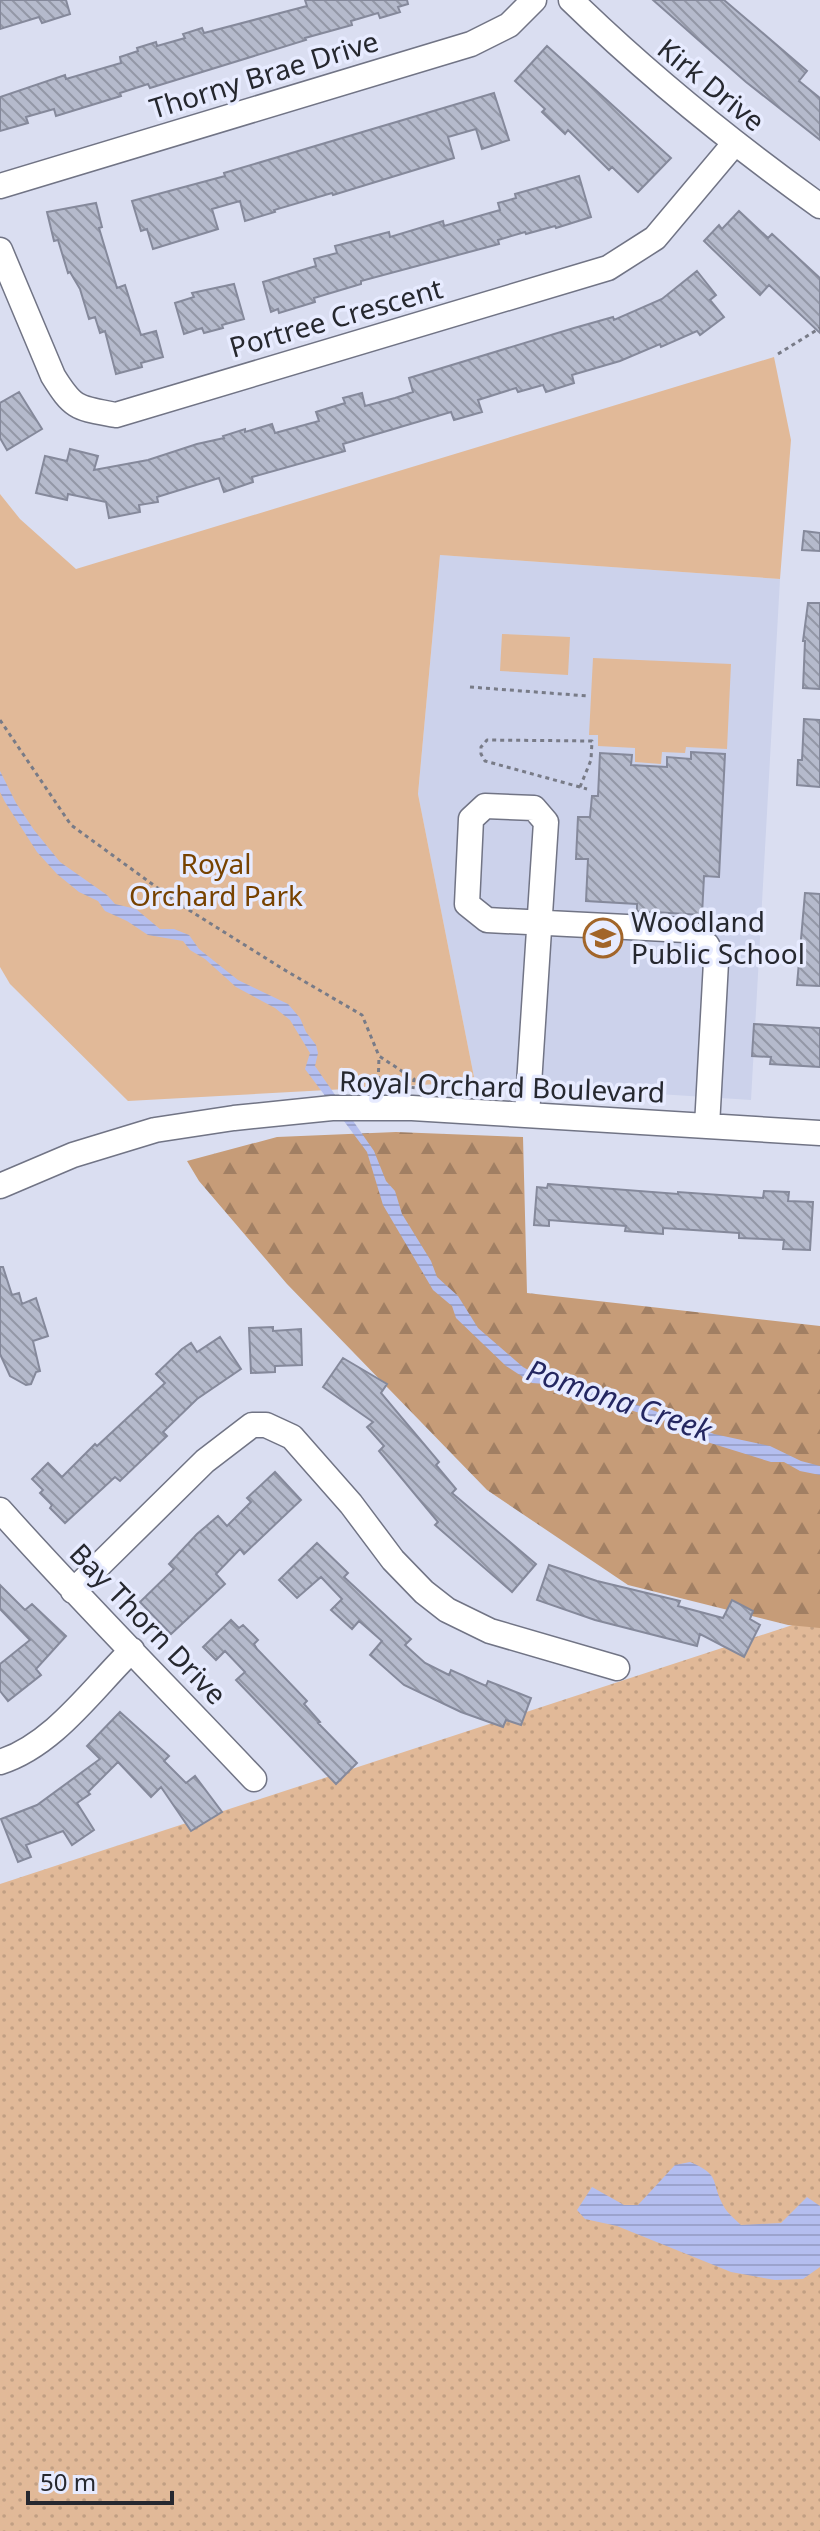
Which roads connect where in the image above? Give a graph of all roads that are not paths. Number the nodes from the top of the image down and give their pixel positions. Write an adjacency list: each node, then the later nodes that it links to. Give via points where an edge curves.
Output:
1 (534, 0): 4 (street, Thorny Brae Drive, via 509,25 471,44)
2 (571, 0): 3 (street, Kirk Drive)
3 (734, 144): 5 (street, Kirk Drive); 6 (street, Portree Crescent, via 660,232 608,268 116,415 87,411 64,393)
4 (0, 186)
5 (820, 206)
6 (0, 250)
7 (539, 923): 7 (street, via 487,920 467,904 471,819 485,806 534,808 546,822); 8 (street); 9 (street, via 686,930 707,945 716,962)
8 (527, 1115): 9 (street, Royal Orchard Boulevard); 11 (street, Royal Orchard Boulevard, via 332,1108 234,1118 155,1130 73,1155)
9 (707, 1126): 10 (street, Royal Orchard Boulevard)
10 (820, 1133)
11 (0, 1186)
12 (0, 1510): 13 (street, Bay Thorn Drive)
13 (73, 1591): 14 (street, Bay Thorn Drive); 15 (street, via 205,1461 252,1425 266,1425 292,1437 393,1560 447,1610 490,1631)
14 (132, 1650): 16 (street, via 47,1735); 17 (street, Bay Thorn Drive)
15 (617, 1668)
16 (0, 1762)
17 (254, 1779)

